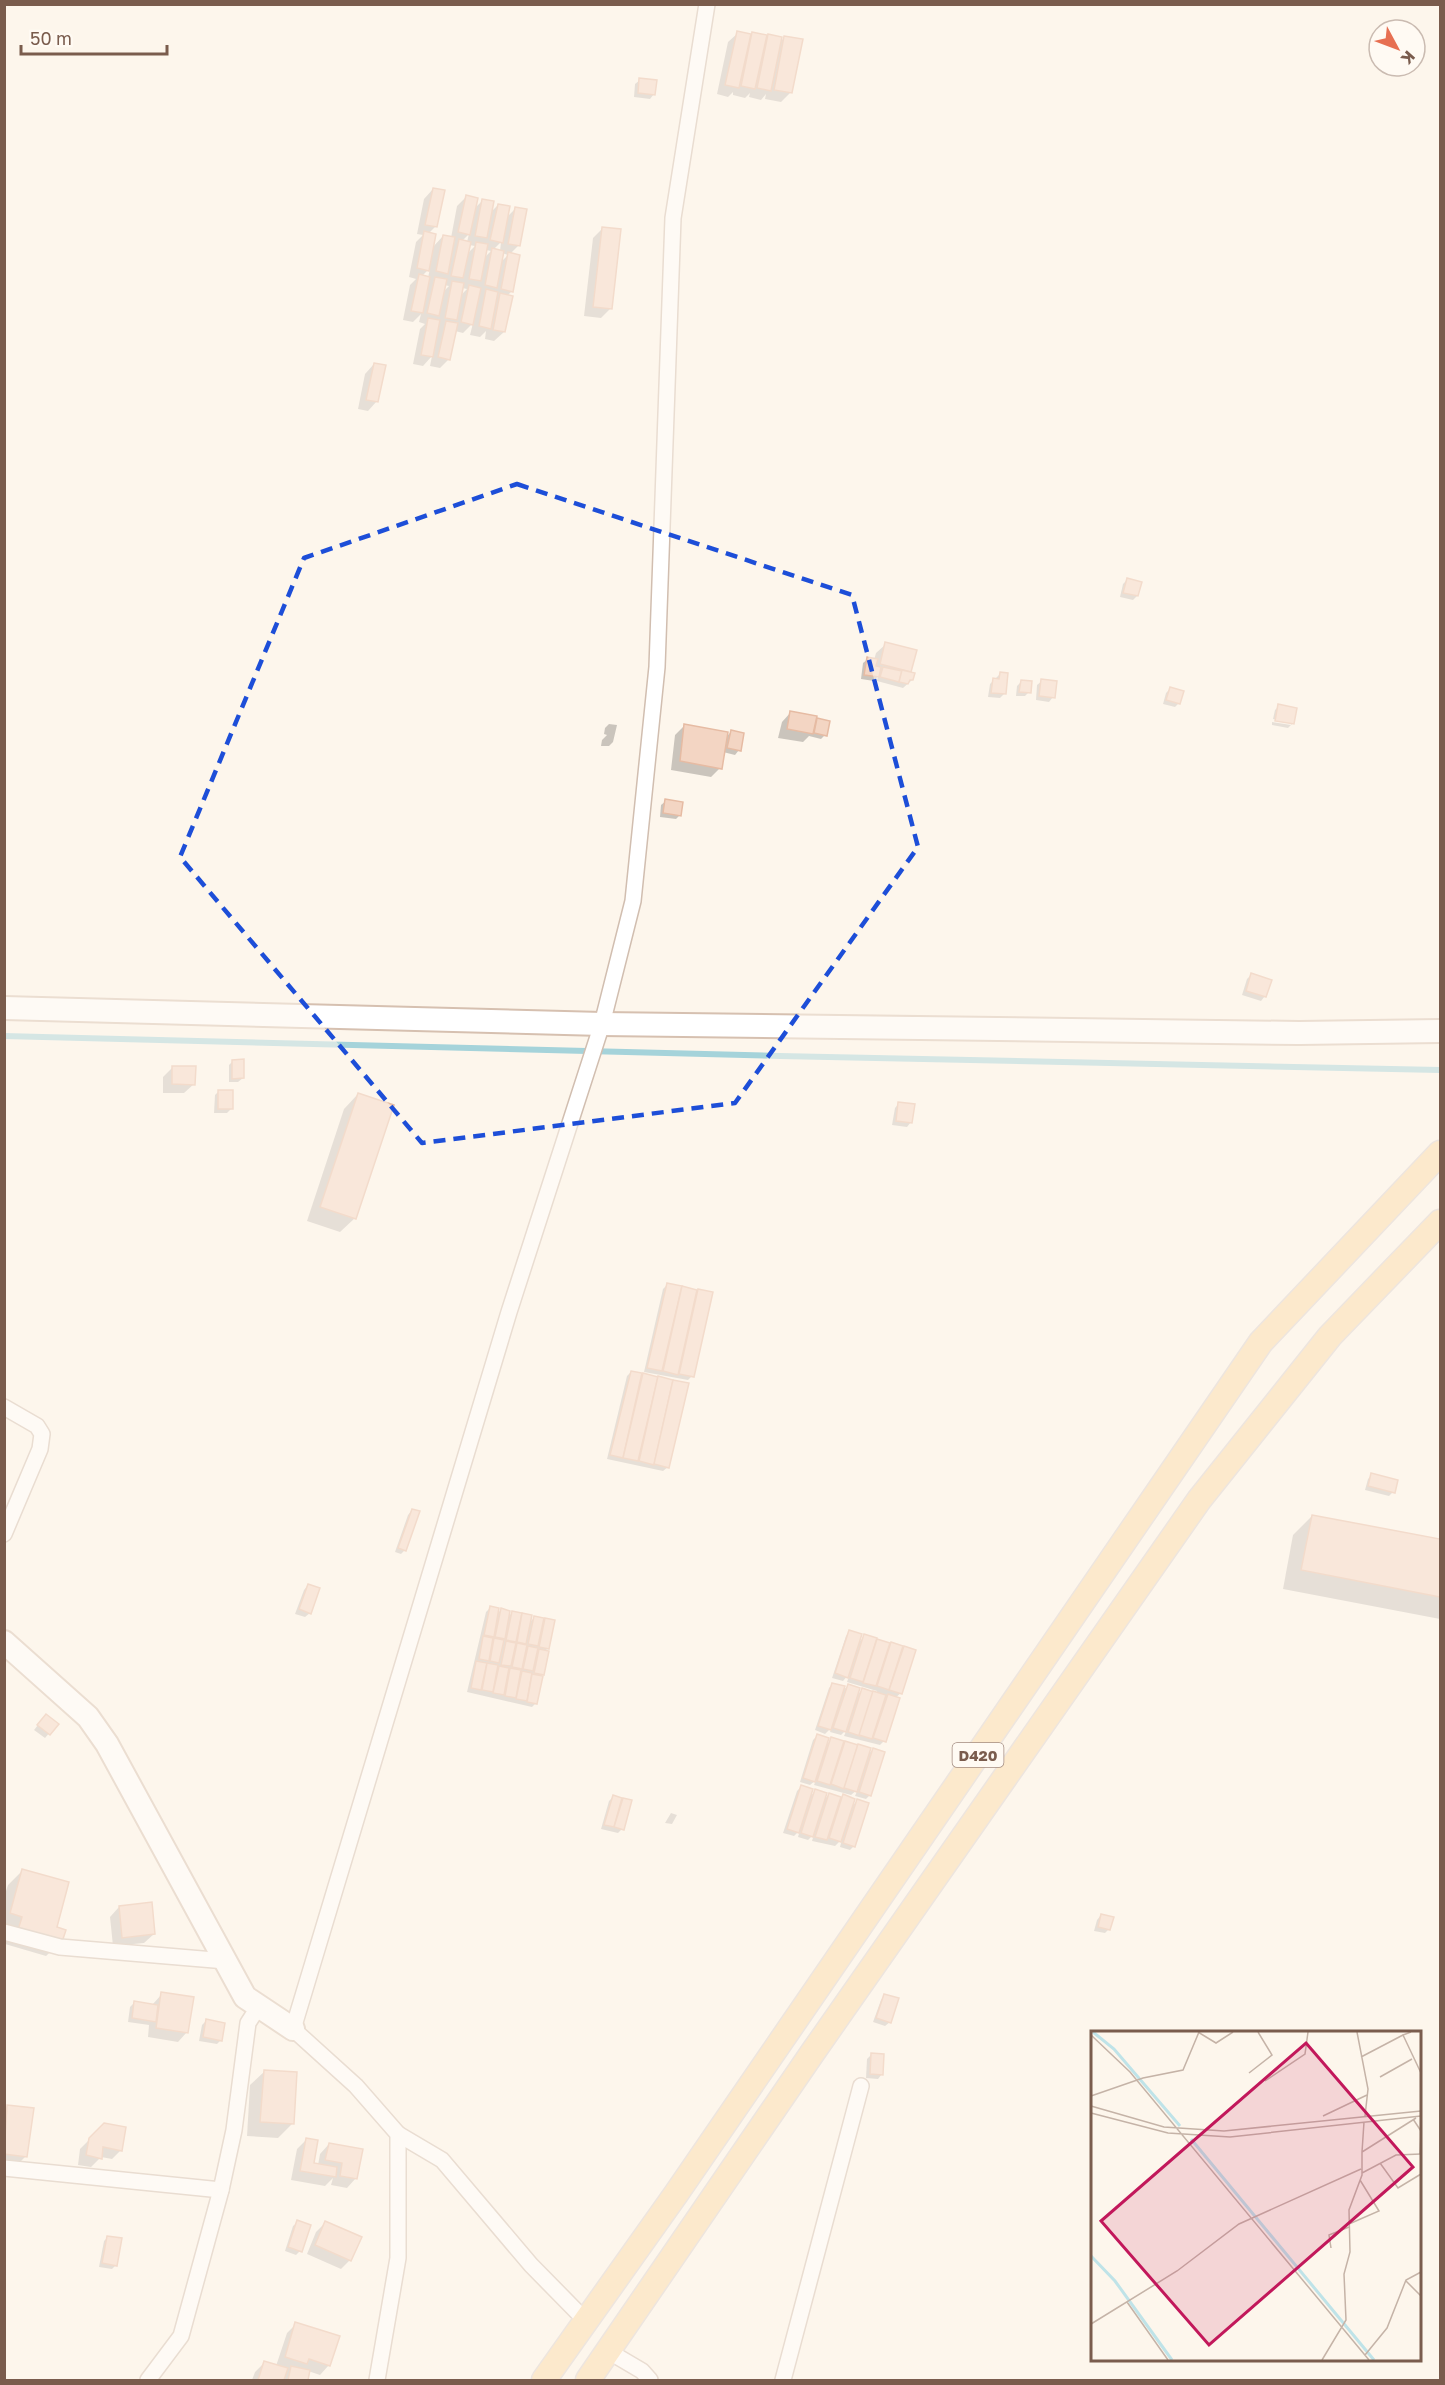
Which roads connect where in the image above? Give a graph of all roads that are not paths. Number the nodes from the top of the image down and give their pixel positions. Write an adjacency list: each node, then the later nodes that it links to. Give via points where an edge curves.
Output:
1 (707, 4): 3 (street, via 674,218 654,702 633,901)
2 (4, 1008): 3 (street)
3 (602, 1024): 4 (street, via 1299,1033); 13 (street, via 509,1312)
4 (1440, 1031)
5 (1440, 1153): 18 (main road, D420, via 1261,1342)
6 (1440, 1222): 19 (main road, D420, via 1330,1336 1199,1500)
7 (4, 1407): 8 (street, via 38,1426 42,1434 40,1449)
8 (4, 1534)
9 (4, 1642): 11 (street, via 88,1717 107,1744)
10 (4, 1932): 11 (street, via 60,1947)
11 (226, 1961): 12 (street, via 245,1997)
12 (259, 2006): 13 (street); 17 (street, via 248,2023 234,2130)
13 (293, 2029): 15 (street, via 356,2086)
14 (861, 2086): 25 (street)
15 (398, 2134): 18 (street, via 442,2160 531,2265); 21 (street, via 398,2258)
16 (4, 2168): 17 (street)
17 (221, 2190): 20 (street, via 181,2336)
18 (586, 2321): 22 (main road, D420)
19 (608, 2352): 23 (main road, D420); 24 (street, via 642,2371)
20 (148, 2380)
21 (377, 2380)
22 (544, 2380)
23 (588, 2380)
24 (650, 2380)
25 (783, 2380)

